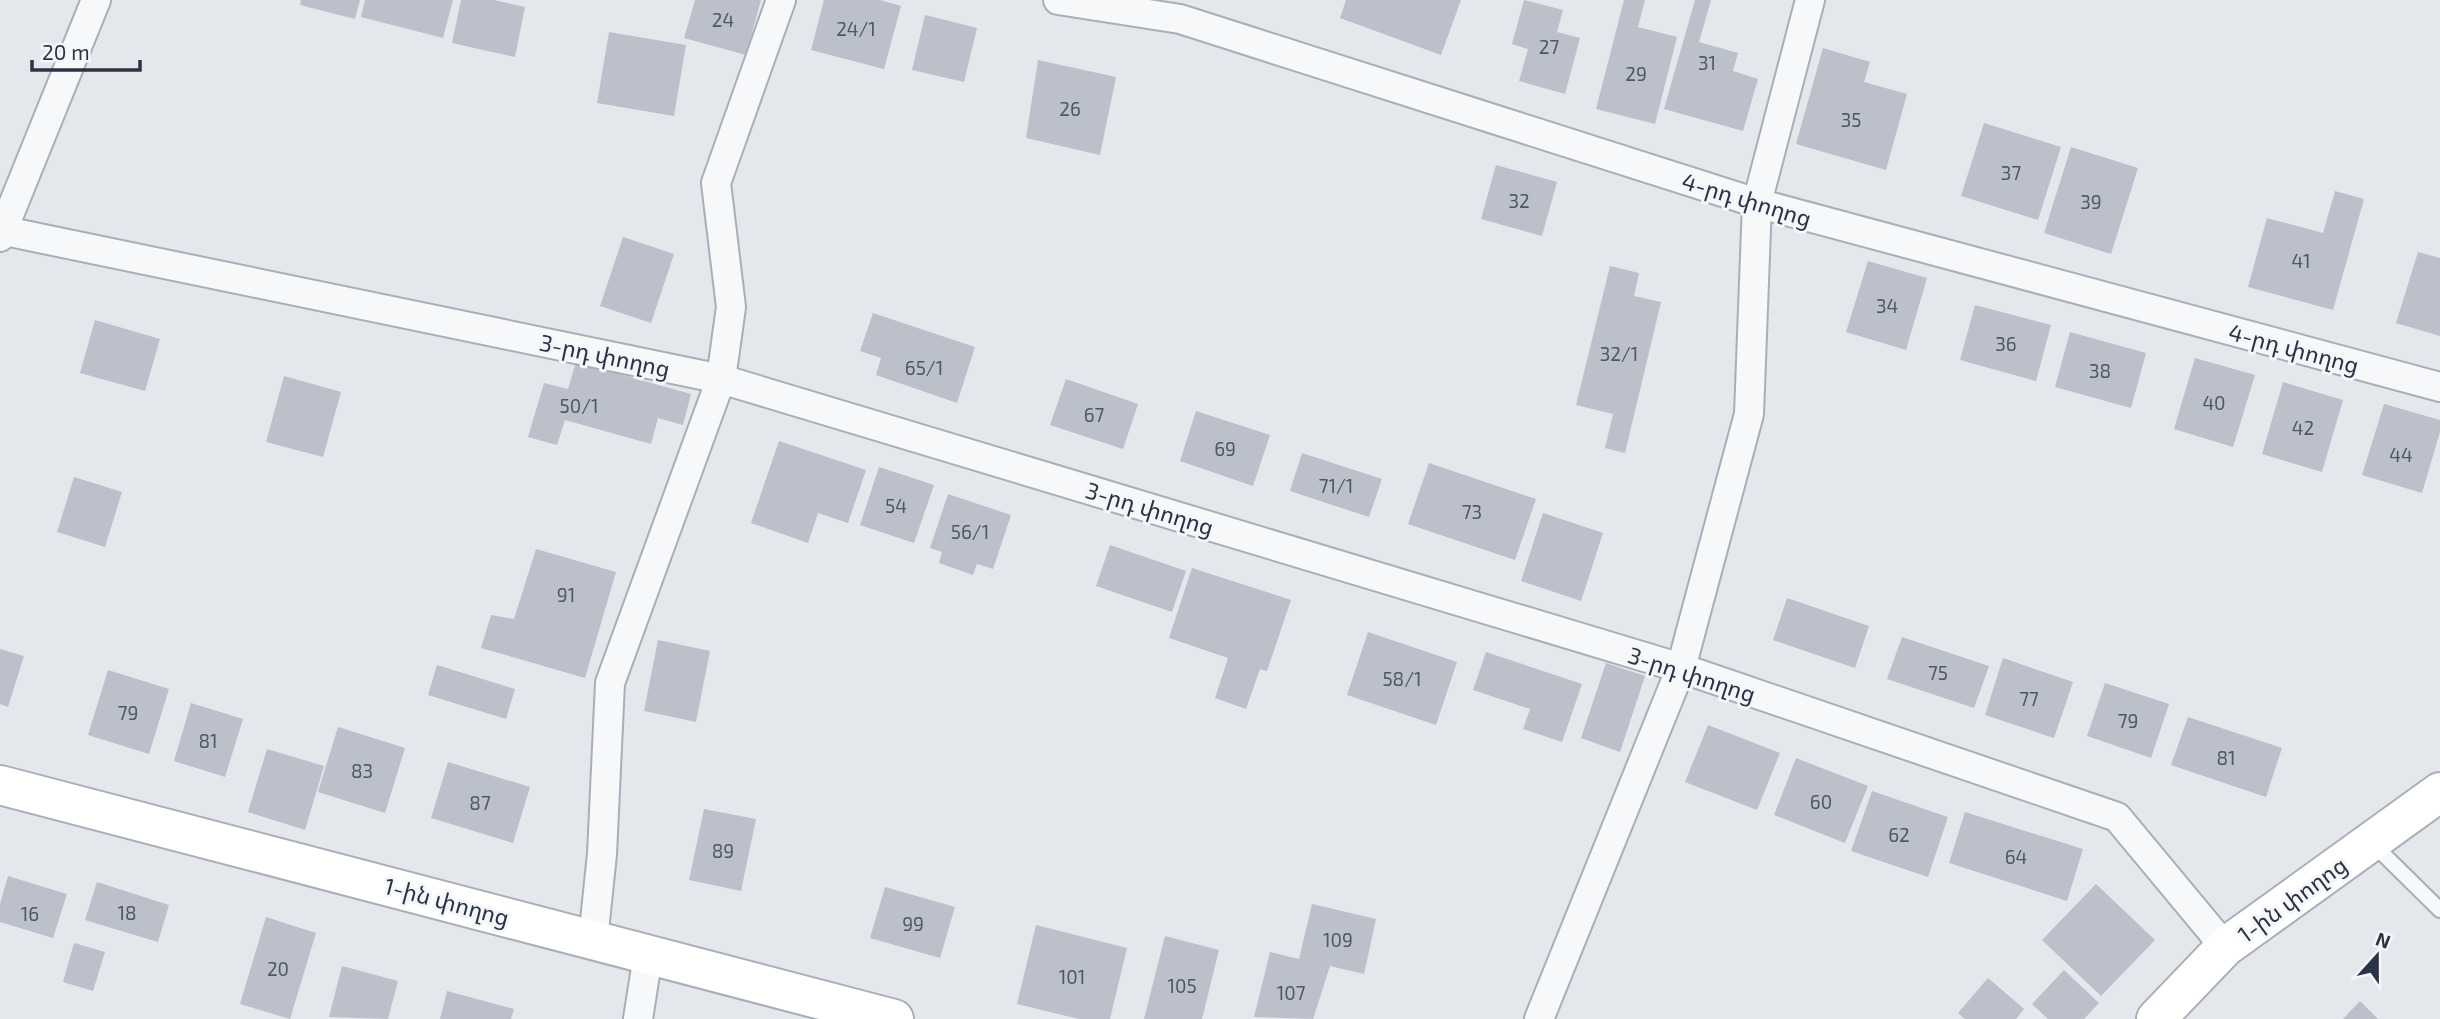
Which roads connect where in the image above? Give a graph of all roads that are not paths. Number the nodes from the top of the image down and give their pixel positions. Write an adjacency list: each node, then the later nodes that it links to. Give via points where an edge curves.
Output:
1 (96, 0): 6 (street)
2 (781, 0): 7 (street, via 716,183 731,307)
3 (1058, 0): 5 (street, 4-րդ փողոց, via 1180,19)
4 (1810, 0): 5 (street)
5 (1756, 203): 8 (street, 4-րդ փողոց); 9 (street, via 1749,414)
6 (1, 233): 7 (street, 3-րդ փողոց)
7 (721, 379): 9 (street, 3-րդ փողոց); 14 (street, via 610,683)
8 (2440, 387)
9 (1681, 668): 15 (street, 3-րդ փողոց, via 2117,817); 19 (street)
10 (0, 785): 14 (main road, 1-ին փողոց)
11 (2440, 792): 12 (main road, 1-ին փողոց)
12 (2371, 842): 13 (lane); 15 (main road, 1-ին փողոց)
13 (2440, 910)
14 (593, 940): 16 (main road, 1-ին փողոց)
15 (2225, 947): 20 (main road, 1-ին փողոց)
16 (648, 955): 17 (street); 18 (main road, 1-ին փողոց)
17 (638, 1019)
18 (894, 1019)
19 (1539, 1019)
20 (2156, 1019)

